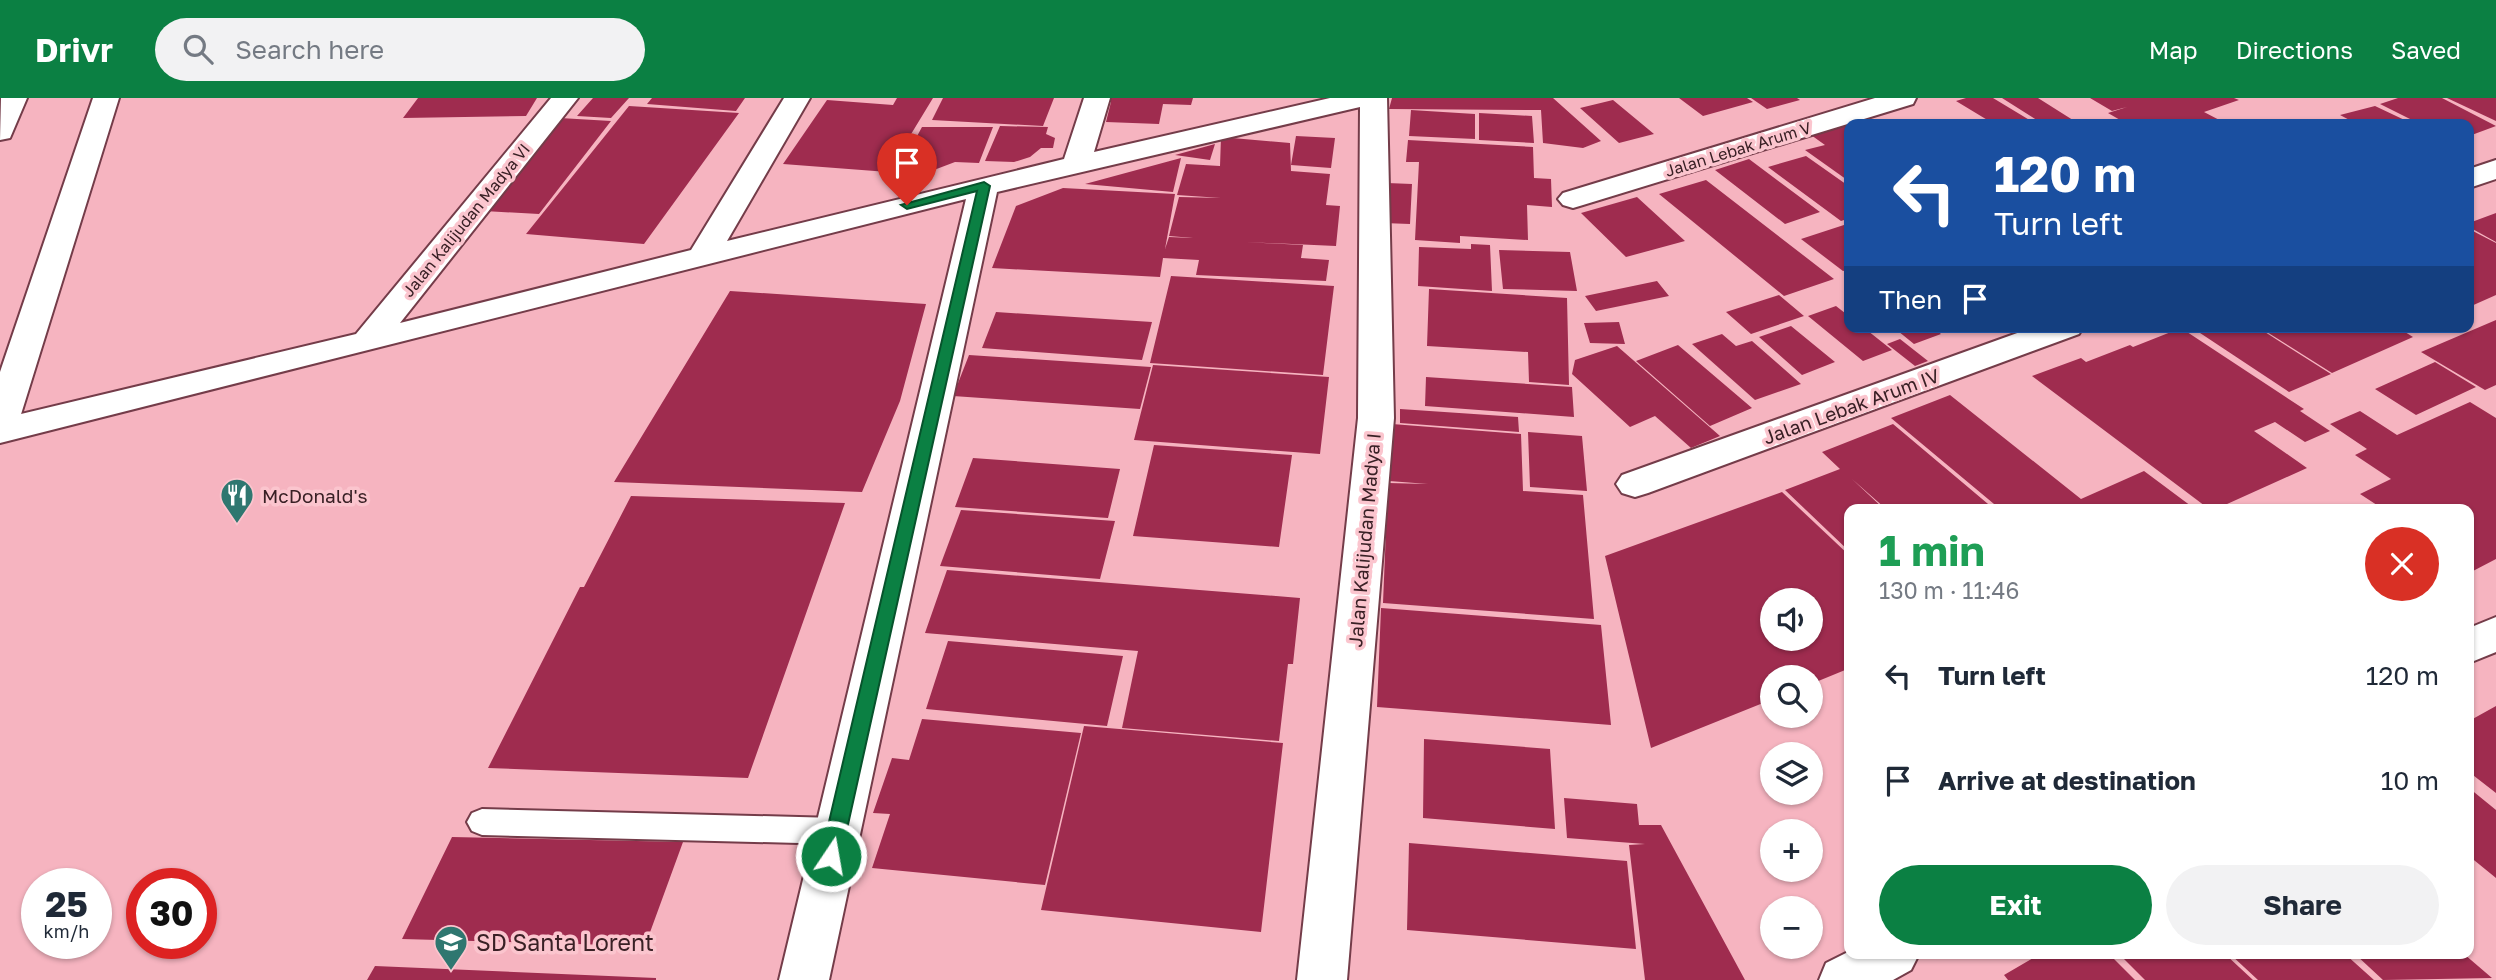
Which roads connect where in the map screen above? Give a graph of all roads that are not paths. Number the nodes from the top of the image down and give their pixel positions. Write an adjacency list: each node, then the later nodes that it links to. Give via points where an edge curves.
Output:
1 (14, 98): 9 (street)
2 (106, 98): 18 (street)
3 (565, 98): 17 (street, Jalan Kalijudan Madya VI)
4 (797, 98): 15 (street)
5 (1097, 98): 10 (street)
6 (1365, 98): 10 (street)
7 (1374, 98): 27 (street, Jalan Kalijudan Madya I, via 1376,418)
8 (1903, 98): 14 (street, Jalan Lebak Arum V)
9 (0, 132)
10 (1076, 165): 13 (street)
11 (2496, 169): 12 (street)
12 (2474, 177)
13 (984, 186): 15 (street); 24 (street)
14 (1573, 200)
15 (703, 256): 17 (street)
16 (2050, 333): 20 (street, Jalan Lebak Arum IV)
17 (367, 342): 19 (street)
18 (0, 424)
19 (0, 431)
20 (1635, 484)
21 (2496, 633): 22 (street)
22 (2474, 644)
23 (482, 822): 24 (lane)
24 (836, 831): 26 (street)
25 (1884, 959): 28 (street)
26 (804, 980)
27 (1322, 980)
28 (1844, 980)

